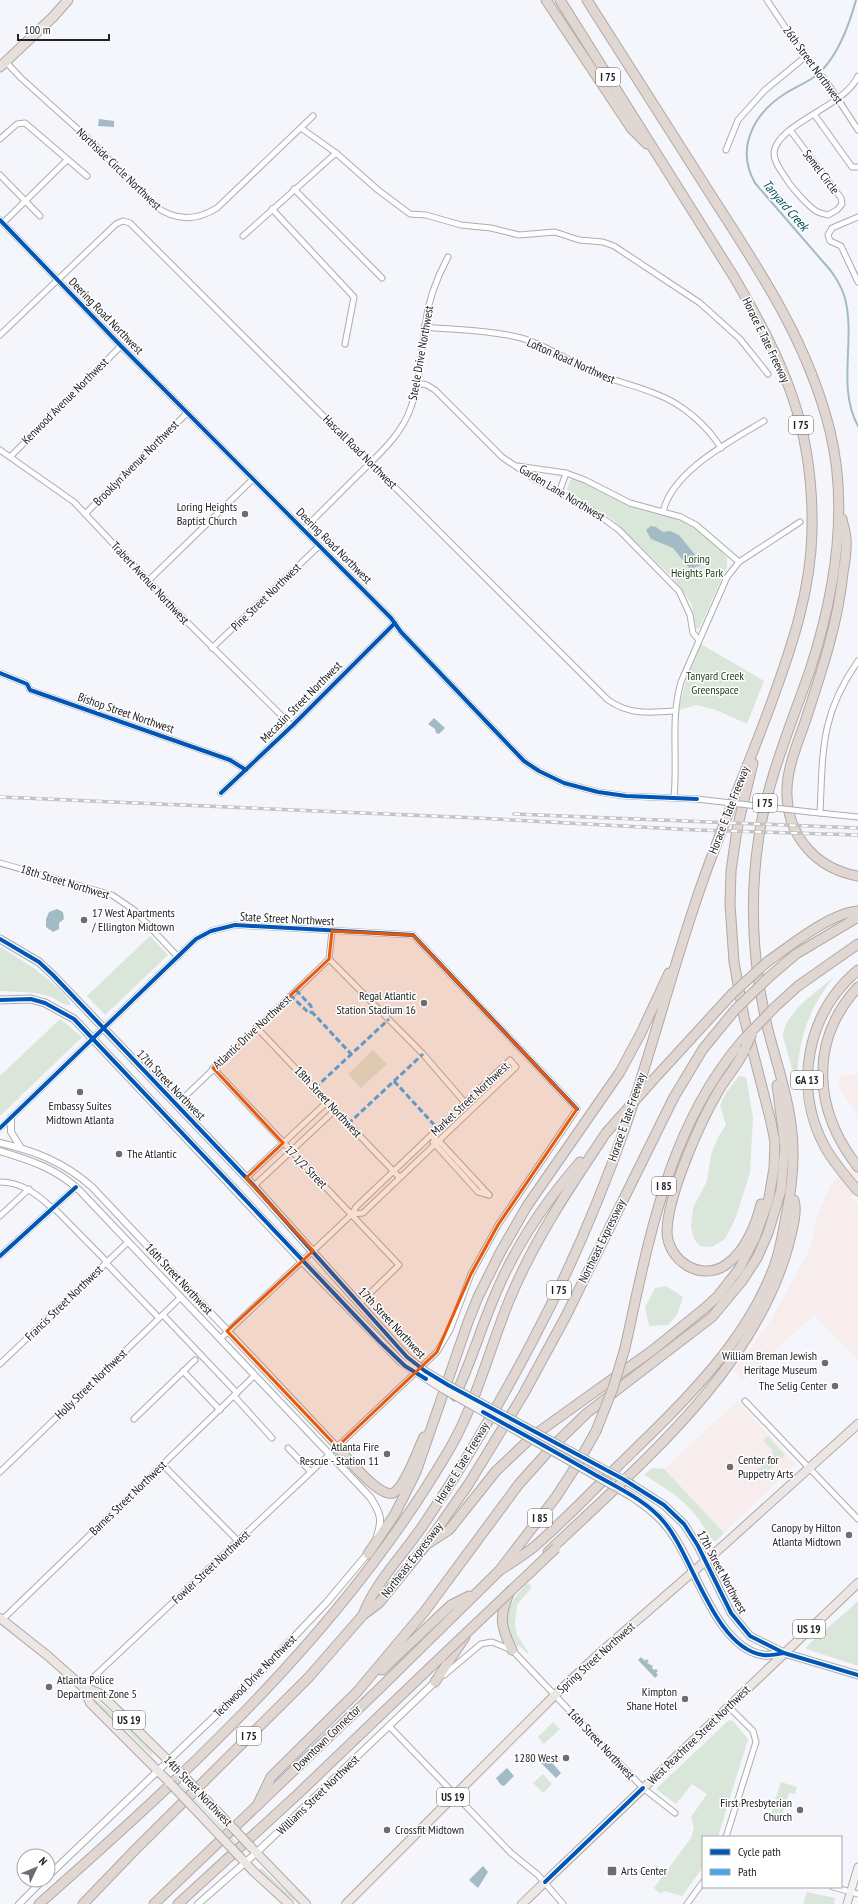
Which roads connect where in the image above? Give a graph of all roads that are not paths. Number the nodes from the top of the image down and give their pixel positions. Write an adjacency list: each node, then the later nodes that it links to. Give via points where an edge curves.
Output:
1 (73, 0): 5 (highway)
2 (546, 0): 21 (highway, via 631,128)
3 (560, 0): 21 (highway, Horace E Tate Freeway / I 75)
4 (767, 0): 7 (street, 26th Street Northwest)
5 (66, 2): 8 (highway)
6 (589, 2): 53 (highway, I 75, via 750,256 790,324 812,372 824,410 835,458)
7 (805, 57): 10 (street, 26th Street Northwest); 19 (street, via 765,90 738,120)
8 (3, 64): 15 (street, Northside Circle Northwest, via 91,141 156,206 179,218 199,217 217,208)
9 (858, 76): 10 (street, Semel Circle, via 855,83)
10 (838, 98): 11 (street, Semel Circle); 14 (street, 26th Street Northwest)
11 (814, 114): 16 (street, Semel Circle); 23 (street, via 852,167)
12 (313, 116): 15 (street, Northside Circle Northwest)
13 (858, 118): 14 (street)
14 (853, 122): 17 (street, 26th Street Northwest)
15 (301, 128): 20 (street)
16 (790, 130): 16 (street, Semel Circle, via 841,198 842,204 828,215 816,211 788,182 775,161 774,152 778,142)
17 (858, 130)
18 (0, 139): 22 (street, via 17,124 25,123)
19 (726, 150)
20 (336, 152): 26 (street); 41 (street, via 378,190 410,214 422,214 461,225 491,228 519,235 555,232 579,240 603,242 614,246 700,303 740,339)
21 (658, 154): 67 (highway, Horace E Tate Freeway / I 75, via 770,340 794,399 805,440 812,497 812,536 807,580 793,639)
22 (68, 160): 25 (street); 27 (street)
23 (858, 167)
24 (0, 175): 27 (street)
25 (86, 176)
26 (294, 189): 28 (street); 34 (street)
27 (25, 201): 29 (street); 31 (street)
28 (272, 209): 32 (street); 39 (street, via 354,297)
29 (40, 216)
30 (858, 217): 36 (street, via 832,228 828,235 830,241 841,246)
31 (2, 221): 35 (street, Deering Road Northwest)
32 (243, 236)
33 (448, 257): 37 (street, Steele Drive Northwest, via 433,290)
34 (382, 278)
35 (57, 280): 38 (street, Hascall Road Northwest); 40 (street, Deering Road Northwest); 48 (street, Hascall Road Northwest, via 116,224 123,221 130,223)
36 (858, 282)
37 (424, 327): 42 (street, Steele Drive Northwest); 45 (street, Lofton Road Northwest, via 508,336 535,343 603,377 669,399 695,418 716,439)
38 (0, 335)
39 (345, 344)
40 (121, 346): 43 (street, Deering Road Northwest); 47 (street, Kenwood Avenue Northwest)
41 (768, 374)
42 (417, 383): 48 (street, Steele Drive Northwest, via 412,406 404,424); 49 (street, Garden Lane Northwest, via 434,390 494,450)
43 (186, 413): 51 (street, Deering Road Northwest); 55 (street, Brooklyn Avenue Northwest)
44 (764, 421): 45 (street)
45 (721, 448): 54 (street, via 701,460 685,475 666,503)
46 (0, 450): 47 (street, Trabert Avenue Northwest)
47 (10, 457): 55 (street, Trabert Avenue Northwest, via 61,492)
48 (370, 462): 57 (street, Steele Drive Northwest); 66 (street, Hascall Road Northwest, via 608,700 636,713)
49 (515, 466): 50 (street); 52 (street, Garden Lane Northwest)
50 (566, 473): 52 (street); 54 (street, via 630,503)
51 (253, 479): 57 (street, Deering Road Northwest); 60 (street)
52 (559, 493): 62 (street, Garden Lane Northwest, via 609,522 671,581 685,601 693,633)
53 (838, 504): 75 (highway, via 846,539 840,598 826,655 790,771 787,794 791,822 810,852 829,867); 87 (highway, I 75, via 834,568 820,635 771,782 757,848 753,891 754,934)
54 (663, 512): 59 (street, via 696,525)
55 (85, 514): 60 (street, Trabert Avenue Northwest)
56 (800, 522): 59 (street)
57 (303, 530): 58 (street, Deering Road Northwest)
58 (319, 546): 61 (street, Deering Road Northwest); 63 (street, Pine Street Northwest)
59 (739, 562): 62 (street, via 727,577)
60 (148, 581): 63 (street, Trabert Avenue Northwest)
61 (395, 623): 68 (street, Mecaslin Street Northwest); 71 (street, Deering Road Northwest, via 501,737 539,771 564,783 598,792 626,796)
62 (699, 640): 66 (street, via 681,682)
63 (212, 648): 68 (street, Trabert Avenue Northwest)
64 (858, 661): 72 (street, via 841,688 828,720 823,747)
65 (0, 673): 69 (street, Bishop Street Northwest, via 27,684 30,690 230,760)
66 (675, 711): 71 (street)
67 (763, 725): 79 (highway, Horace E Tate Freeway / I 75, via 716,842); 93 (highway, via 737,829 731,871 730,904 734,962 744,1017)
68 (292, 726): 69 (street, Mecaslin Street Northwest)
69 (246, 770): 70 (street, Mecaslin Street Northwest)
70 (221, 793)
71 (674, 797): 72 (street, Deering Road Northwest, bridge)
72 (820, 813): 73 (street, Deering Road Northwest)
73 (858, 817)
74 (0, 863): 82 (street, 18th Street Northwest, via 112,895 134,910)
75 (858, 876)
76 (858, 911): 101 (highway, bridge, via 837,917 767,962 732,994)
77 (858, 917): 157 (highway, Northeast Expressway / I 85, bridge, via 796,954 735,1010 703,1049 674,1096 566,1316 523,1395)
78 (332, 931): 82 (street, State Street Northwest, via 235,925 211,931 196,939); 83 (street); 145 (street, State Street Northwest, via 413,935 577,1109 498,1225 472,1274 450,1330 437,1352)
79 (685, 933): 140 (highway, via 659,996 629,1055 591,1115 527,1206 501,1251 478,1297); 165 (highway, Horace E Tate Freeway / I 75, via 625,1129 561,1286 469,1452 410,1544 371,1596)
80 (0, 939): 90 (main road, 17th Street Northwest, via 39,962)
81 (858, 944): 89 (highway, I 85, bridge, via 798,986)
82 (178, 957): 90 (street, State Street Northwest)
83 (329, 959): 88 (street, Atlantic Drive Northwest); 95 (street)
84 (858, 970): 119 (highway, GA 13, via 841,987 819,1021 808,1062 807,1082 809,1105 825,1148)
85 (858, 987): 110 (highway, GA 13, via 833,1024 824,1055 823,1082 826,1105 833,1127 845,1150)
86 (0, 1000): 91 (main road, 17th Street Northwest, via 31,1000 45,1003 74,1019)
87 (767, 1024): 117 (highway, I 75, via 791,1121 794,1158); 172 (highway, via 780,1100 784,1153 781,1190 757,1258 734,1293 712,1317 587,1413 537,1462 430,1605)
88 (256, 1027): 92 (street, Atlantic Drive Northwest); 94 (street, 18th Street Northwest)
89 (754, 1028): 93 (highway, bridge, via 745,1049 714,1097 699,1128 673,1203 667,1230 669,1244 678,1259 692,1268 701,1271 716,1270 733,1260 750,1234 760,1208 768,1173 770,1145 769,1123); 160 (highway, I 85, bridge, via 725,1062 701,1099 688,1122 673,1160 651,1231 625,1348 596,1431 556,1497)
90 (103, 1029): 91 (street, State Street Northwest); 96 (main road, 17th Street Northwest)
91 (93, 1039): 99 (street, State Street Northwest); 126 (main road, 17th Street Northwest)
92 (213, 1068): 96 (street, Atlantic Drive Northwest); 105 (street, 17 1/2 Street)
93 (761, 1082): 157 (highway, via 775,1142 773,1176 761,1225 739,1269 718,1296 685,1326 548,1424 515,1451 449,1530)
94 (327, 1102): 98 (street, 18th Street Northwest); 105 (street)
95 (466, 1103): 97 (street); 97 (street, Market Street Northwest, via 510,1060 516,1066); 102 (street, Market Street Northwest)
96 (176, 1105): 113 (main road, 17th Street Northwest)
97 (471, 1108): 103 (street, Market Street Northwest)
98 (335, 1110): 109 (street); 111 (street, 18th Street Northwest)
99 (11, 1118): 100 (street, State Street Northwest); 107 (street, via 11,1132)
100 (0, 1128)
101 (606, 1132): 137 (highway, via 537,1219 501,1280); 152 (highway, via 556,1206 529,1256 508,1302 464,1422)
102 (431, 1136): 103 (street); 106 (street); 111 (street, Market Street Northwest)
103 (438, 1140): 106 (street, Market Street Northwest); 106 (street, via 489,1195 478,1192)
104 (0, 1143): 107 (street, 16th Street Northwest)
105 (283, 1143): 109 (street, 17 1/2 Street); 113 (street)
106 (433, 1144): 112 (street, Market Street Northwest)
107 (21, 1148): 131 (street, 16th Street Northwest, via 64,1166 92,1186)
108 (0, 1151): 115 (street, 16th Street Northwest, via 53,1170)
109 (291, 1151): 116 (street); 121 (street, 17 1/2 Street)
110 (858, 1167)
111 (394, 1171): 112 (street, 18th Street Northwest); 121 (street, Market Street Northwest, via 356,1207)
112 (399, 1177): 121 (street, Market Street Northwest, via 363,1213)
113 (246, 1178): 116 (main road, 17th Street Northwest)
114 (0, 1182): 118 (street)
115 (76, 1186): 120 (street); 123 (street, 16th Street Northwest)
116 (254, 1186): 124 (main road, 17th Street Northwest)
117 (791, 1188): 160 (highway, I 75, via 783,1235 766,1286 715,1364 666,1418 534,1547); 163 (highway, via 795,1203 794,1217 783,1262 769,1296 742,1344 697,1403 660,1445)
118 (29, 1190): 120 (street); 122 (street)
119 (858, 1191)
120 (53, 1207): 125 (street); 127 (street)
121 (352, 1214): 124 (street, Market Street Northwest); 129 (street, 17 1/2 Street, via 400,1264)
122 (0, 1216)
123 (128, 1242): 127 (street, Francis Street Northwest); 128 (street, 16th Street Northwest)
124 (313, 1251): 126 (street, Market Street Northwest); 129 (main road, 17th Street Northwest)
125 (0, 1256)
126 (302, 1261): 131 (street, Market Street Northwest); 137 (main road, 17th Street Northwest, bridge, via 401,1362 414,1372)
127 (106, 1263): 130 (street); 134 (street, Francis Street Northwest)
128 (182, 1297): 130 (street, Holly Street Northwest); 132 (street, 16th Street Northwest)
129 (360, 1303): 137 (main road, 17th Street Northwest, bridge, via 407,1357)
130 (161, 1317): 138 (street); 150 (street, Holly Street Northwest)
131 (228, 1331): 132 (street, Market Street Northwest); 145 (street, 16th Street Northwest)
132 (220, 1339): 136 (street, 16th Street Northwest)
133 (195, 1360): 135 (street)
134 (0, 1364)
135 (184, 1371): 141 (street); 142 (street)
136 (254, 1376): 138 (street, Barnes Street Northwest); 147 (street, 16th Street Northwest)
137 (456, 1393): 153 (main road, 17th Street Northwest, bridge); 154 (main road, 17th Street Northwest, bridge)
138 (236, 1395): 141 (street, Barnes Street Northwest); 144 (street)
139 (745, 1401): 149 (street)
140 (440, 1403): 145 (highway, via 406,1477 392,1494 386,1494 374,1485); 158 (highway, via 432,1431 409,1488)
141 (220, 1410): 148 (street, Barnes Street Northwest)
142 (134, 1419)
143 (858, 1424): 149 (main road, Spring Street Northwest / US 19)
144 (272, 1438)
145 (337, 1447): 147 (street, Fowler Street Northwest)
146 (288, 1448): 151 (street)
147 (330, 1454): 151 (street, Fowler Street Northwest); 158 (street, Techwood Drive Northwest, via 379,1510 380,1528)
148 (163, 1465): 156 (street); 166 (street, Barnes Street Northwest)
149 (809, 1468): 155 (street); 159 (main road, Spring Street Northwest / US 19)
150 (0, 1472)
151 (311, 1472): 156 (street, Fowler Street Northwest)
152 (432, 1477): 158 (highway); 193 (highway, via 394,1537 356,1587 268,1689 126,1827)
153 (623, 1479): 154 (highway, bridge); 159 (main road, 17th Street Northwest, bridge, via 664,1505 684,1524)
154 (618, 1488): 161 (main road, 17th Street Northwest, bridge, via 651,1509 665,1523); 196 (highway, bridge, via 297,1795)
155 (858, 1519)
156 (238, 1541): 171 (street, Fowler Street Northwest)
157 (426, 1545): 165 (highway, Northeast Expressway / I 85, via 379,1603)
158 (368, 1554): 176 (street, Techwood Drive Northwest, via 263,1670)
159 (705, 1562): 161 (main road, Spring Street Northwest / US 19); 168 (main road, 17th Street Northwest, via 738,1624 750,1636)
160 (499, 1571): 164 (highway, Downtown Connector / I 75)
161 (693, 1572): 168 (main road, 17th Street Northwest, via 715,1615 743,1646 758,1654); 173 (main road, Spring Street Northwest / US 19)
162 (858, 1583): 168 (main road, West Peachtree Street Northwest / US 19)
163 (512, 1586): 167 (highway, via 502,1614 502,1622); 170 (highway, via 478,1620)
164 (475, 1593): 172 (highway, via 451,1605); 180 (highway, Downtown Connector / I 75)
165 (363, 1615): 194 (highway, I 75, via 309,1677)
166 (1, 1619): 171 (main road, 14th Street Northwest / US 19)
167 (512, 1650): 170 (street, 16th Street Northwest, via 492,1642 481,1644); 173 (street, 16th Street Northwest)
168 (784, 1653): 169 (main road); 174 (main road, West Peachtree Street Northwest / US 19)
169 (858, 1675)
170 (435, 1682): 175 (street, Williams Street Northwest)
171 (83, 1687): 176 (main road, 14th Street Northwest / US 19, via 98,1693 108,1701); 177 (main road, 14th Street Northwest / US 19, via 90,1702)
172 (357, 1692): 180 (highway, via 271,1777)
173 (555, 1695): 178 (street, 16th Street Northwest); 179 (main road, Spring Street Northwest / US 19)
174 (729, 1706): 178 (main road, West Peachtree Street Northwest / US 19); 182 (street, via 753,1731 756,1742)
175 (389, 1726): 179 (street); 183 (street, Williams Street Northwest)
176 (169, 1761): 177 (street, Techwood Drive Northwest); 183 (main road, 14th Street Northwest / US 19, bridge)
177 (158, 1770): 184 (main road, 14th Street Northwest / US 19, bridge); 186 (street, Techwood Drive Northwest)
178 (643, 1788): 181 (street, 16th Street Northwest); 187 (main road, West Peachtree Street Northwest / US 19)
179 (455, 1794): 187 (street, via 511,1853); 200 (main road, Spring Street Northwest / US 19)
180 (257, 1806): 195 (highway, Downtown Connector / I 75)
181 (676, 1813)
182 (726, 1836)
183 (256, 1853): 184 (street, Williams Street Northwest); 199 (main road, 14th Street Northwest / US 19)
184 (245, 1863): 197 (street, Williams Street Northwest); 198 (main road, 14th Street Northwest / US 19)
185 (858, 1867): 191 (main road)
186 (56, 1868)
187 (545, 1882): 201 (main road, West Peachtree Street Northwest / US 19); 202 (street)
188 (702, 1883): 203 (street)
189 (35, 1888): 192 (street)
190 (836, 1888): 191 (street)
191 (854, 1893): 204 (main road)
192 (19, 1904)
193 (40, 1904)
194 (83, 1904)
195 (154, 1904)
196 (178, 1904)
197 (198, 1904)
198 (289, 1904)
199 (306, 1904)
200 (346, 1904)
201 (522, 1904)
202 (563, 1904)
203 (687, 1904)
204 (847, 1904)

